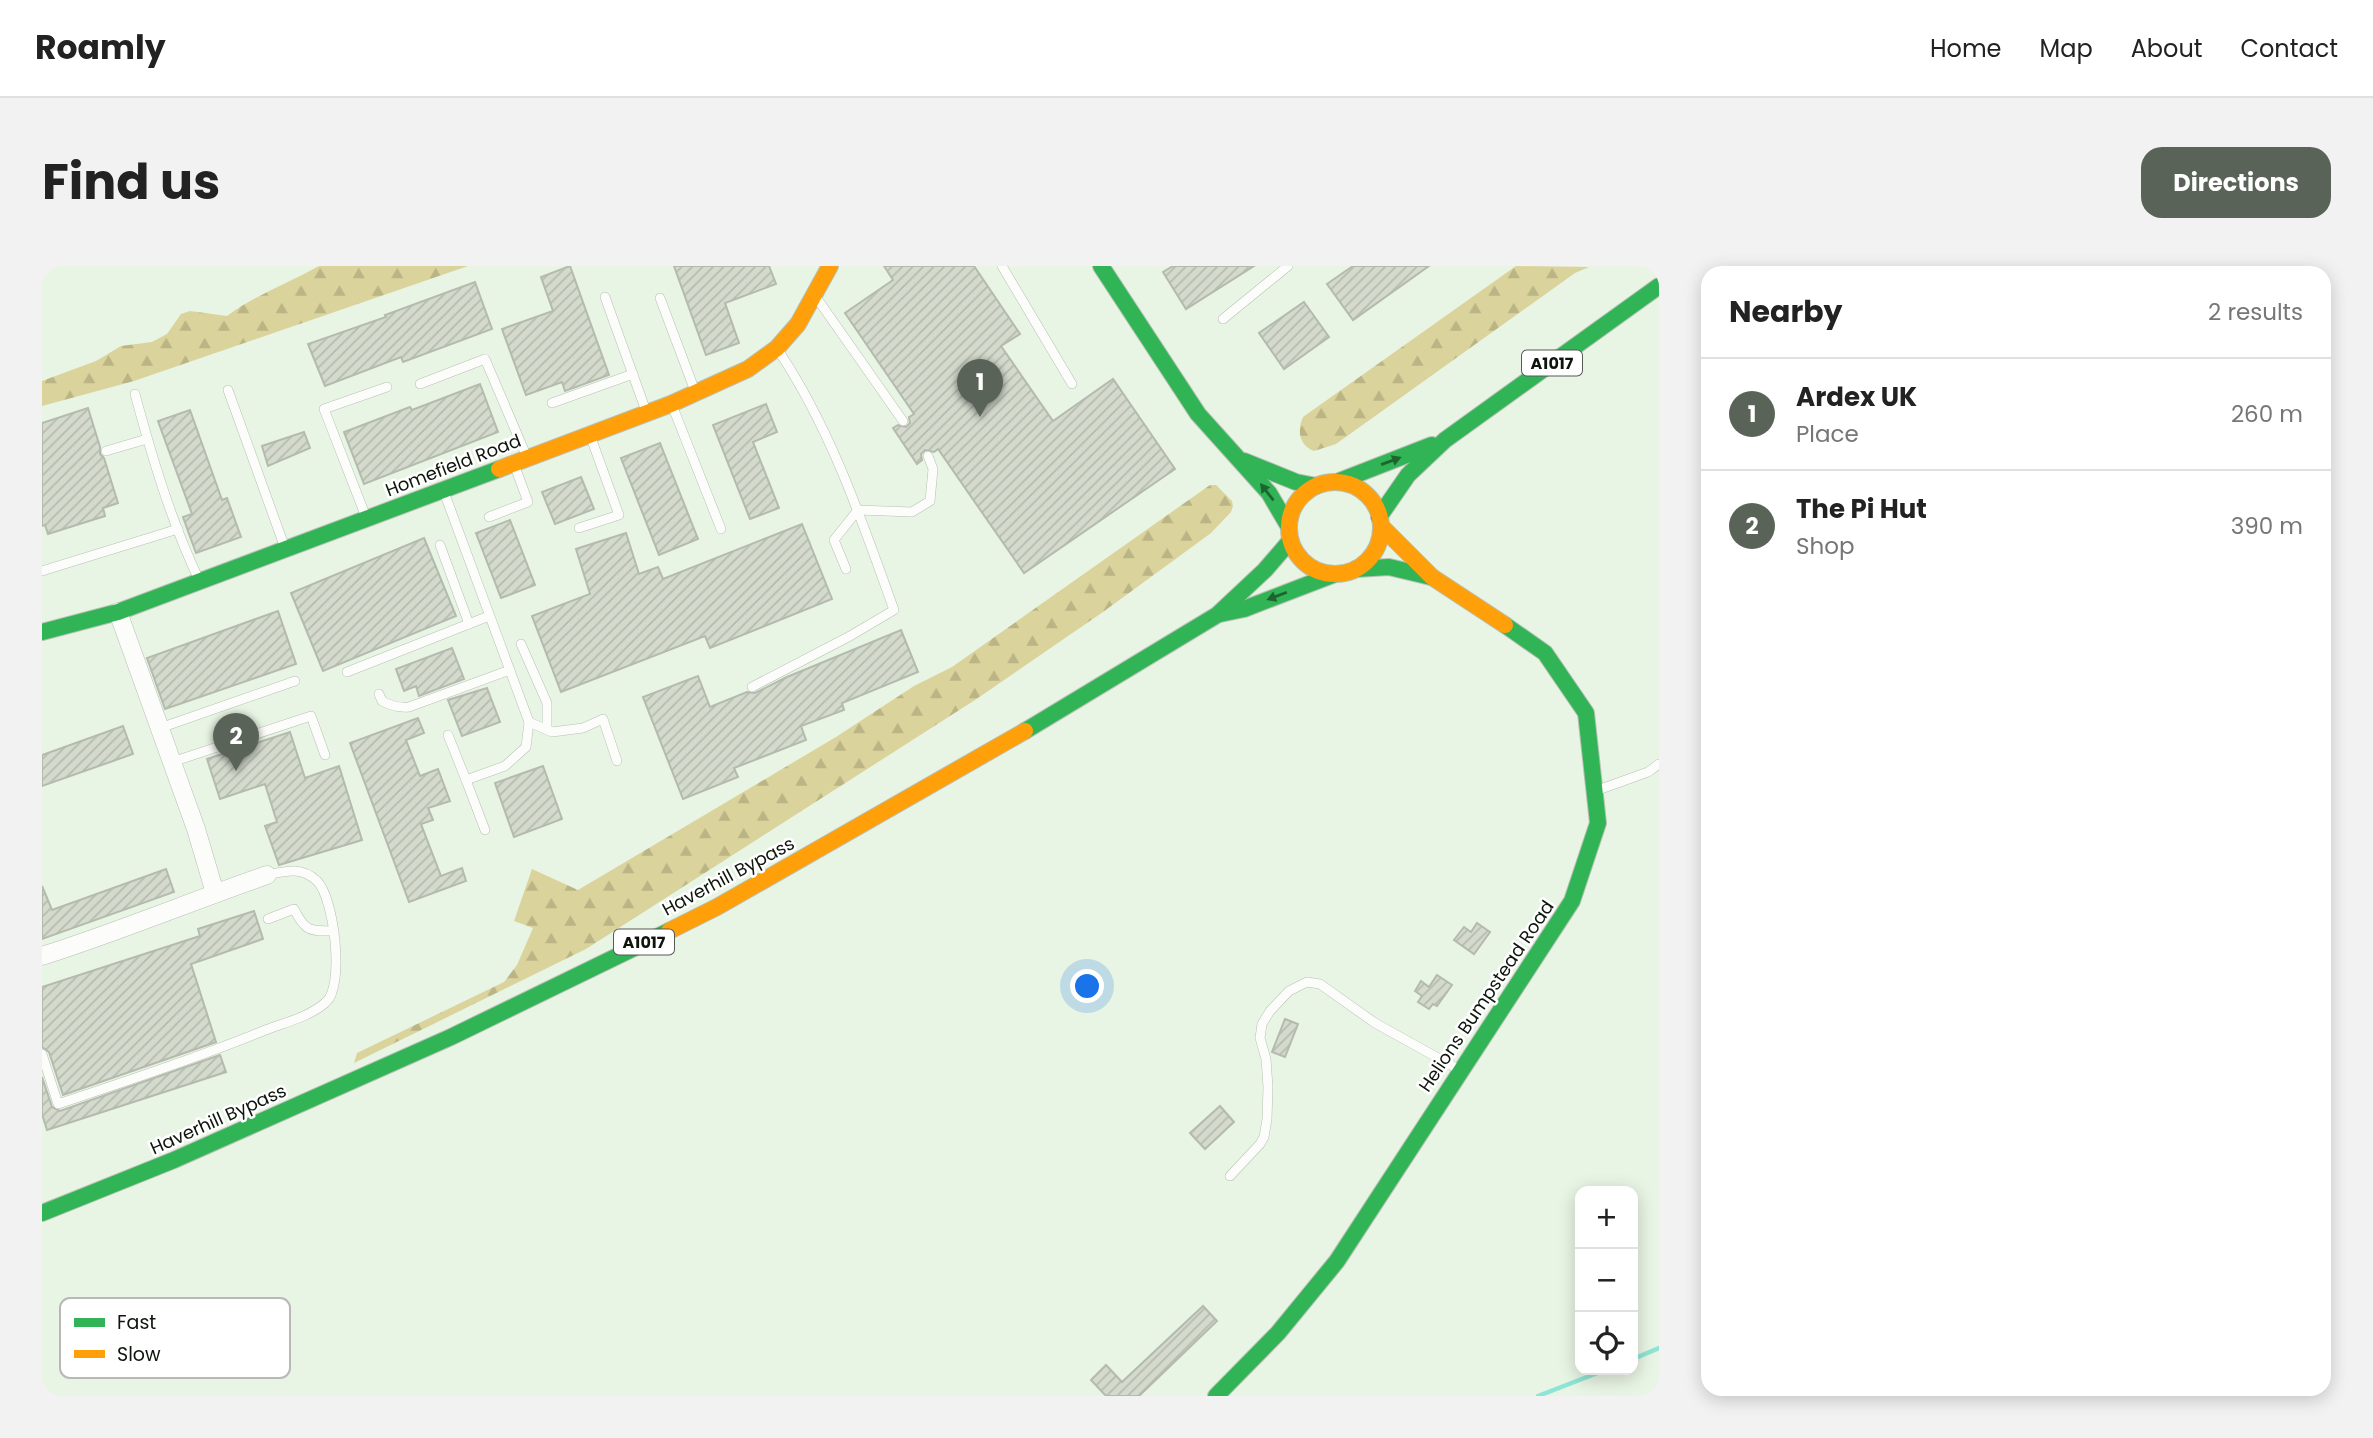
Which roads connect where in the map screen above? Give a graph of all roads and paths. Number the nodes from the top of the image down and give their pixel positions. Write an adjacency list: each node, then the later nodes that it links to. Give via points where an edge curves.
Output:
1 (830, 266): 6 (street, Homefield Road)
2 (1002, 266): 13 (lane)
3 (1288, 266): 9 (lane)
4 (1104, 267): 27 (street, via 1198,414)
5 (1659, 286): 24 (street, A1017)
6 (814, 295): 10 (street, Homefield Road); 21 (lane)
7 (605, 297): 11 (lane)
8 (660, 298): 16 (lane)
9 (1223, 319)
10 (777, 348): 16 (street, Homefield Road, via 748,369); 32 (lane, via 821,423)
11 (633, 374): 18 (lane); 20 (lane)
12 (420, 384): 28 (lane, via 485,359)
13 (1072, 384)
14 (387, 387): 34 (lane, via 324,409)
15 (228, 390): 41 (lane)
16 (695, 392): 19 (street, Homefield Road)
17 (135, 394): 23 (lane)
18 (552, 403)
19 (671, 404): 20 (street, Homefield Road); 38 (lane)
20 (647, 412): 22 (street, Homefield Road)
21 (903, 421)
22 (590, 433): 28 (street, Homefield Road); 36 (lane, via 619,515)
23 (147, 439): 25 (lane); 37 (lane)
24 (1445, 440): 29 (street, A1017, one-way to 24); 35 (street, A1017, via 1394,490)
25 (106, 451)
26 (928, 456): 32 (lane, via 933,469 930,501 912,512)
27 (1240, 459): 30 (street); 39 (street, one-way to 27, via 1269,493)
28 (520, 460): 31 (street, Homefield Road); 33 (lane, via 528,502)
29 (1336, 482): 30 (street); 35 (street, via 1359,489 1375,506)
30 (1316, 486): 39 (street, via 1296,503)
31 (443, 490): 34 (street, Homefield Road); 50 (lane)
32 (858, 510): 42 (lane, via 834,540); 57 (lane, via 894,611)
33 (489, 517)
34 (367, 519): 41 (street, Homefield Road)
35 (1380, 522): 43 (street, via 1378,544); 46 (street, Helions Bumpstead Road)
36 (579, 528)
37 (178, 529): 44 (lane); 47 (lane)
38 (721, 529)
39 (1289, 534): 45 (street, via 1307,565); 49 (street, Haverhill Bypass / A1017, via 1268,570)
40 (440, 545): 51 (lane)
41 (286, 549): 47 (street, Homefield Road)
42 (846, 569)
43 (1356, 569): 45 (street); 46 (street, Helions Bumpstead Road, via 1389,567)
44 (42, 571)
45 (1335, 575): 49 (street, Haverhill Bypass / A1017, one-way to 49)
46 (1432, 578): 68 (street, Helions Bumpstead Road, via 1545,653 1586,713)
47 (200, 582): 48 (street, Homefield Road)
48 (118, 612): 52 (street, Homefield Road); 60 (street)
49 (1217, 615): 78 (street, Haverhill Bypass / A1017, via 1011,740 717,907 427,1048)
50 (489, 616): 51 (lane); 54 (lane)
51 (469, 624): 55 (lane)
52 (42, 632)
53 (521, 644): 61 (lane, via 547,703)
54 (510, 670): 58 (lane, via 409,707 390,705); 59 (lane)
55 (347, 672)
56 (295, 681): 60 (lane)
57 (752, 687)
58 (379, 694)
59 (529, 722): 61 (lane); 67 (lane, via 526,747 505,766)
60 (160, 728): 65 (street)
61 (547, 730): 64 (lane, via 583,727 603,719)
62 (447, 735): 67 (lane)
63 (325, 755): 65 (lane, via 311,716)
64 (617, 761)
65 (172, 762): 71 (street)
66 (1659, 764): 68 (lane)
67 (466, 780): 69 (lane)
68 (1596, 790): 76 (street, Helions Bumpstead Road, via 1598,823 1572,901)
69 (485, 830)
70 (267, 875): 71 (street); 73 (lane, via 292,869 317,881 325,892)
71 (215, 893): 74 (street)
72 (268, 919): 73 (lane, via 294,909 302,925 312,931)
73 (332, 931): 75 (lane, via 337,978 328,1001 312,1012 58,1104)
74 (42, 956)
75 (42, 1054)
76 (1460, 1070): 77 (lane, via 1375,1023 1320,984 1307,982 1289,991 1262,1024 1268,1087 1264,1137); 79 (street, Helions Bumpstead Road, via 1337,1261 1278,1333)
77 (1230, 1176)
78 (42, 1213)
79 (1216, 1396)

